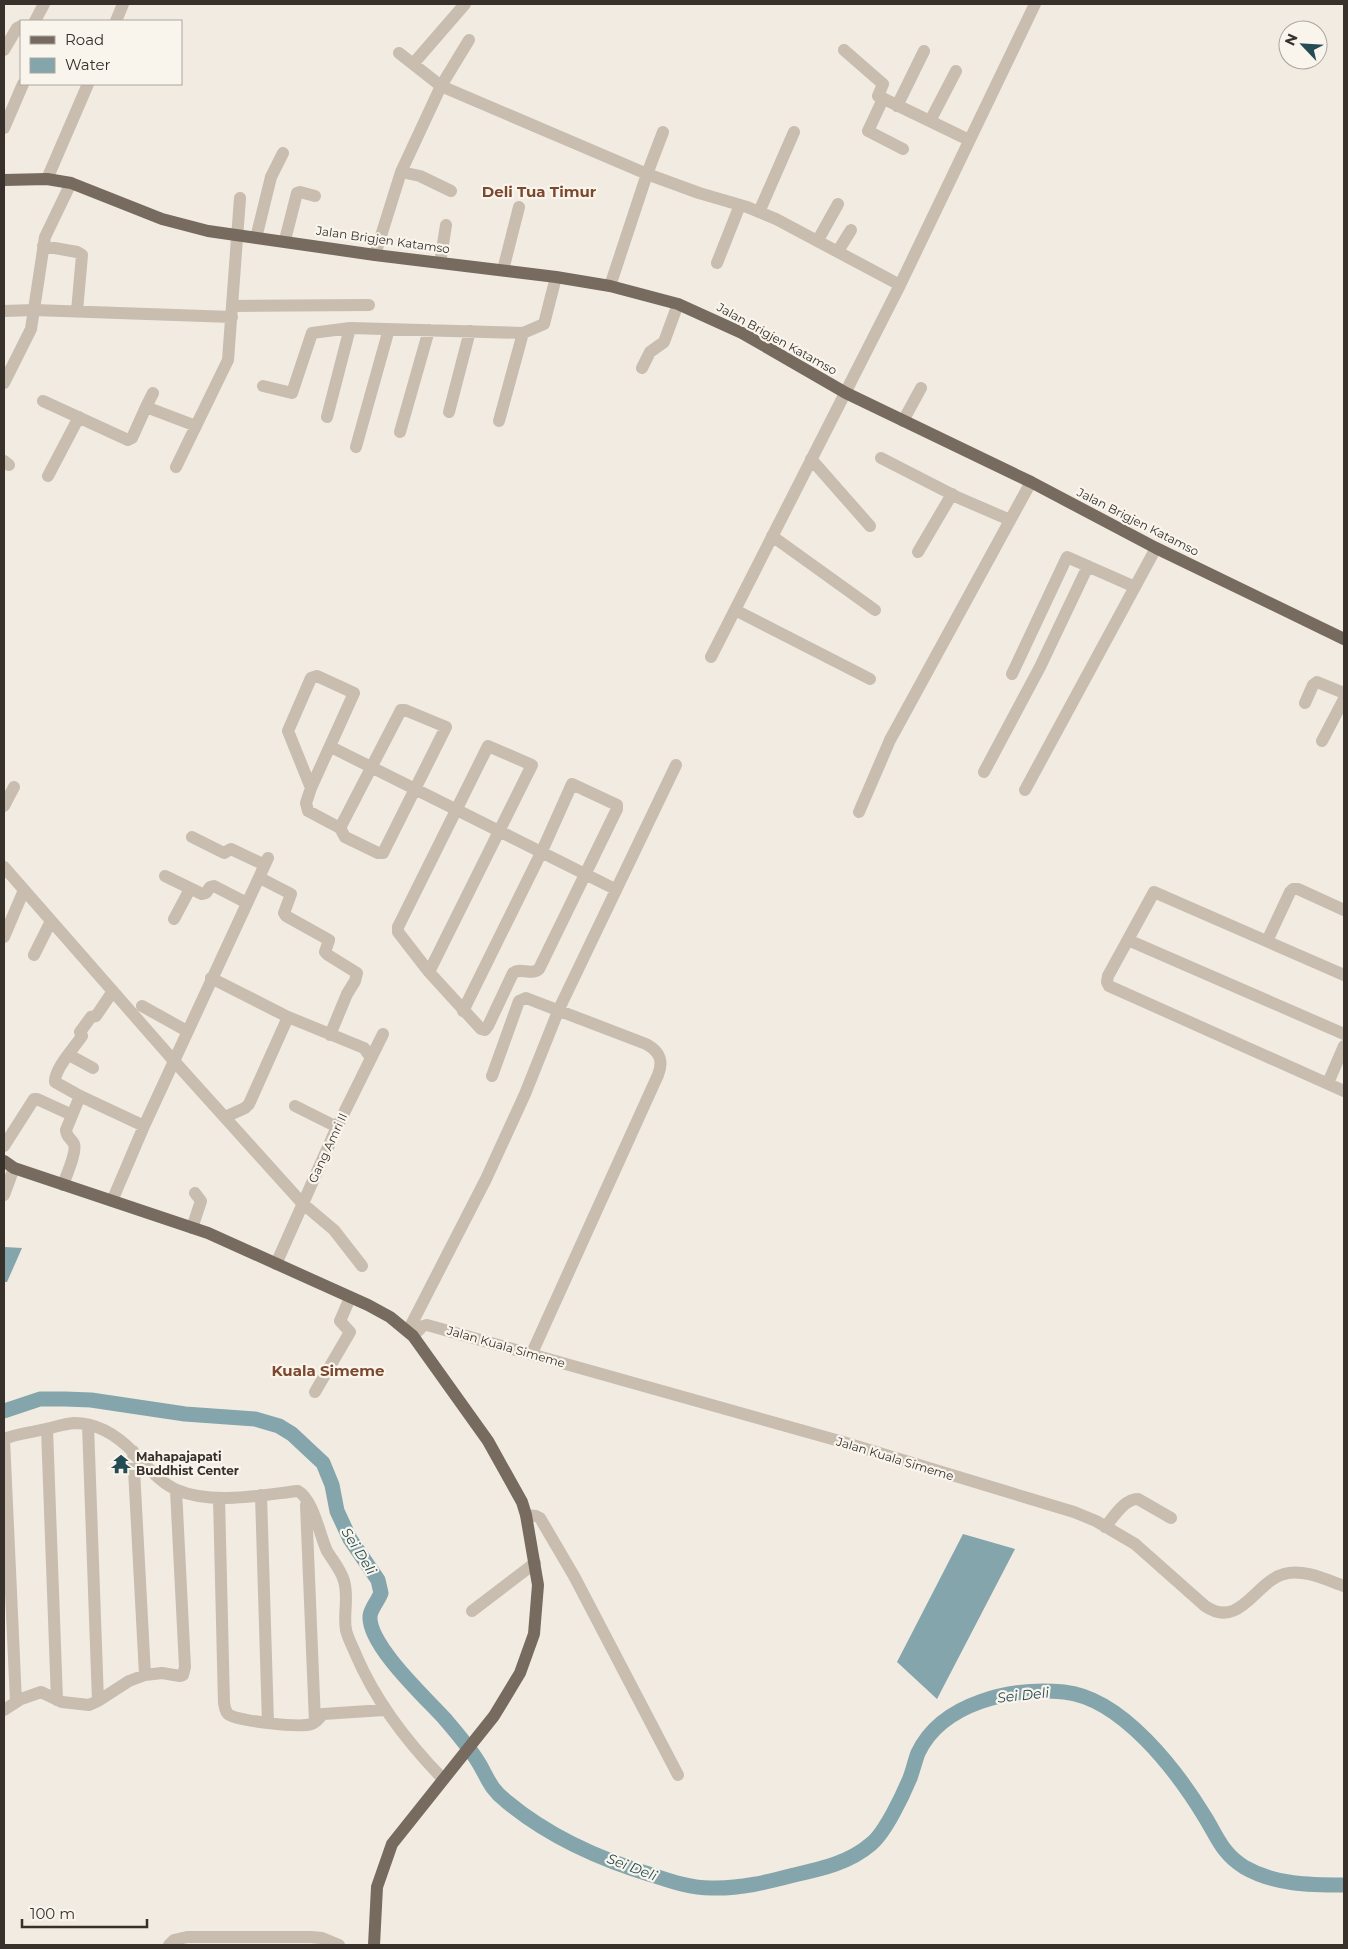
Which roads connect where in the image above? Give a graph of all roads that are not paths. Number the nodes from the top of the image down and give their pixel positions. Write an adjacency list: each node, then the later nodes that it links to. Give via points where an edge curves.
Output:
1 (44, 4): 5 (street)
2 (123, 4): 6 (street)
3 (465, 4): 13 (street)
4 (1035, 4): 24 (street)
5 (36, 20)
6 (116, 20)
7 (20, 26): 9 (street)
8 (469, 40): 17 (street)
9 (4, 50)
10 (844, 50): 18 (street, via 883,84 878,96)
11 (924, 51): 19 (street)
12 (399, 53): 13 (street)
13 (413, 64): 17 (street)
14 (956, 71): 20 (street)
15 (23, 85): 21 (street)
16 (88, 85): 29 (street)
17 (441, 86): 27 (street); 28 (street)
18 (883, 99): 19 (street); 25 (street, via 868,131)
19 (897, 106): 20 (street)
20 (930, 122): 24 (street)
21 (4, 128)
22 (663, 132): 28 (street)
23 (794, 132): 38 (street)
24 (969, 140): 52 (street)
25 (903, 149)
26 (283, 152): 42 (street, via 270,177)
27 (401, 172): 32 (street, via 420,176); 47 (street)
28 (647, 174): 35 (street); 53 (street)
29 (47, 179): 30 (main road, Jalan Brigjen Katamso); 31 (main road, Jalan Brigjen Katamso)
30 (4, 180)
31 (72, 182): 41 (main road, Jalan Brigjen Katamso, via 162,219); 45 (street)
32 (451, 191)
33 (315, 196): 43 (street, via 297,194)
34 (240, 198): 41 (street)
35 (740, 204): 38 (street); 49 (street)
36 (838, 204): 44 (street)
37 (519, 207): 50 (street)
38 (759, 212): 44 (street)
39 (446, 225): 48 (street)
40 (851, 230): 46 (street)
41 (237, 235): 42 (main road, Jalan Brigjen Katamso); 59 (street)
42 (256, 238): 43 (main road, Jalan Brigjen Katamso)
43 (286, 240): 47 (main road, Jalan Brigjen Katamso)
44 (818, 240): 46 (street)
45 (43, 246): 56 (street); 58 (street, via 82,255)
46 (838, 251): 52 (street)
47 (375, 254): 48 (main road, Jalan Brigjen Katamso)
48 (440, 262): 50 (main road, Jalan Brigjen Katamso)
49 (717, 263)
50 (503, 270): 51 (main road, Jalan Brigjen Katamso)
51 (556, 277): 53 (main road, Jalan Brigjen Katamso); 64 (street, via 544,324)
52 (900, 285): 70 (street)
53 (610, 286): 54 (main road, Jalan Brigjen Katamso)
54 (678, 304): 65 (street, via 664,342 650,352); 70 (main road, Jalan Brigjen Katamso, via 742,333)
55 (369, 305): 59 (street)
56 (34, 310): 57 (street); 58 (street); 66 (street, via 31,329)
57 (4, 311)
58 (78, 311): 59 (street)
59 (232, 312): 78 (street, via 226,367)
60 (350, 328): 61 (street); 67 (street, via 312,333 292,393); 75 (street)
61 (389, 329): 62 (street); 80 (street)
62 (429, 330): 63 (street); 79 (street)
63 (470, 331): 64 (street); 73 (street)
64 (523, 333): 76 (street)
65 (642, 368)
66 (4, 383)
67 (263, 386)
68 (921, 388): 77 (street)
69 (153, 393): 72 (street)
70 (846, 393): 77 (main road, Jalan Brigjen Katamso); 82 (street)
71 (43, 401): 74 (street)
72 (146, 408): 74 (street, via 132,438 128,440); 78 (street)
73 (449, 412)
74 (79, 417): 84 (street)
75 (327, 417)
76 (498, 421)
77 (903, 421): 85 (main road, Jalan Brigjen Katamso)
78 (196, 426): 83 (street)
79 (400, 432)
80 (356, 447)
81 (881, 458): 86 (street)
82 (811, 459): 88 (street); 89 (street)
83 (176, 468)
84 (48, 476)
85 (1031, 482): 87 (street); 90 (main road, Jalan Brigjen Katamso)
86 (952, 494): 87 (street); 91 (street)
87 (1010, 520): 114 (street, via 890,740)
88 (870, 526)
89 (772, 536): 94 (street); 95 (street)
90 (1156, 548): 93 (street); 96 (main road, Jalan Brigjen Katamso)
91 (918, 552)
92 (1088, 566): 93 (street); 98 (street, via 1067,557); 107 (street, via 1040,667)
93 (1135, 587): 111 (street)
94 (735, 610): 97 (street); 99 (street)
95 (875, 610)
96 (1344, 639)
97 (711, 657)
98 (1012, 674)
99 (870, 679)
100 (1344, 692): 102 (street, via 1317,682)
101 (1344, 699): 103 (street)
102 (1305, 702)
103 (1322, 742)
104 (331, 747): 106 (street); 109 (street); 109 (street, via 354,694 314,676 288,731)
105 (676, 764): 124 (street)
106 (371, 767): 110 (street); 110 (street, via 401,710 446,727); 115 (street)
107 (984, 772)
108 (14, 787): 112 (street)
109 (311, 788): 115 (street, via 306,803 308,811)
110 (415, 789): 113 (street); 115 (street, via 382,854 345,837)
111 (1025, 790)
112 (4, 806)
113 (457, 811): 116 (street); 116 (street, via 488,746 532,766); 134 (street, via 398,927 400,936)
114 (859, 812)
115 (340, 828)
116 (500, 832): 118 (street); 134 (street)
117 (192, 837): 122 (street, via 224,853 231,848 267,862)
118 (542, 851): 120 (street); 120 (street, via 572,784 617,805); 140 (street)
119 (4, 867): 125 (street)
120 (586, 874): 124 (street); 140 (street, via 539,969 532,973 520,971 514,974 487,1028 481,1030)
121 (164, 876): 123 (street)
122 (260, 878): 126 (street); 145 (street, via 291,894 284,913 286,916 329,940 325,952 357,973)
123 (190, 888): 126 (street, via 204,895 214,886); 128 (street)
124 (615, 889): 139 (street)
125 (24, 890): 129 (street); 130 (street)
126 (247, 903): 136 (street)
127 (1344, 910): 132 (street, via 1293,889)
128 (174, 919)
129 (51, 921): 133 (street); 137 (street)
130 (4, 937)
131 (1128, 940): 132 (street, via 1155,892); 144 (street); 152 (street, via 1108,976 1109,986)
132 (1267, 942): 135 (street)
133 (34, 955)
134 (429, 972): 140 (street)
135 (1344, 976)
136 (211, 978): 141 (street); 142 (street)
137 (113, 991): 147 (street, via 80,1032 82,1036); 149 (street)
138 (142, 1006): 142 (street)
139 (559, 1009): 151 (street, via 522,999); 171 (street, via 525,1094); 172 (street, via 646,1044 656,1050 661,1062 658,1075)
140 (463, 1011)
141 (288, 1017): 145 (street); 157 (street, via 249,1104)
142 (188, 1030): 149 (street)
143 (383, 1034): 148 (street, Gang Amri II)
144 (1344, 1034)
145 (330, 1035): 148 (street, via 364,1048)
146 (1344, 1046): 152 (street)
147 (69, 1055): 150 (street); 154 (street, via 55,1082)
148 (371, 1058): 159 (street, Gang Amri II)
149 (174, 1062): 157 (street); 158 (street)
150 (93, 1068)
151 (492, 1076)
152 (1328, 1083): 153 (street)
153 (1344, 1091)
154 (80, 1096): 156 (street); 158 (street)
155 (295, 1106): 159 (street)
156 (72, 1115): 160 (street, via 34,1099); 162 (street, via 66,1133 74,1149)
157 (225, 1117): 166 (street)
158 (144, 1126): 165 (street)
159 (337, 1127): 166 (street, Gang Amri II)
160 (4, 1146)
161 (9, 1165): 162 (main road); 164 (street)
162 (63, 1185): 165 (main road)
163 (196, 1193): 167 (street, via 201,1200)
164 (4, 1195)
165 (112, 1202): 167 (main road)
166 (302, 1203): 168 (street, Gang Amri II); 169 (street, via 334,1230)
167 (192, 1228): 168 (main road)
168 (276, 1264): 170 (main road)
169 (362, 1266)
170 (350, 1298): 171 (main road, via 390,1317); 173 (street, via 340,1321 350,1332)
171 (411, 1334): 172 (street, Jalan Kuala Simeme, via 427,1324); 182 (main road, via 488,1441)
172 (532, 1353): 184 (street, Jalan Kuala Simeme, via 1074,1512)
173 (315, 1392)
174 (88, 1425): 175 (street, via 75,1423); 177 (street, via 111,1433); 190 (street)
175 (47, 1429): 176 (street); 189 (street)
176 (4, 1439): 191 (street)
177 (133, 1451): 178 (street, via 150,1470); 188 (street)
178 (176, 1490): 181 (street); 188 (street, via 184,1672 180,1676)
179 (261, 1495): 180 (street, via 298,1491); 181 (street); 195 (street)
180 (306, 1497): 193 (street, via 328,1552 345,1582 347,1631); 194 (street)
181 (219, 1498): 195 (street, via 224,1703 229,1715)
182 (526, 1515): 185 (main road); 196 (street, via 540,1518 574,1576)
183 (1171, 1518): 184 (street, via 1135,1499)
184 (1105, 1527): 186 (street, Jalan Kuala Simeme, via 1135,1544 1205,1606 1219,1613 1231,1612 1268,1581 1285,1573 1304,1574)
185 (535, 1563): 187 (street); 197 (main road, via 538,1609 534,1634 520,1673 494,1716)
186 (1344, 1586)
187 (472, 1610)
188 (144, 1675): 190 (street)
189 (57, 1700): 190 (street, via 85,1706); 191 (street, via 41,1692)
190 (98, 1701)
191 (16, 1702): 192 (street)
192 (4, 1710)
193 (384, 1710): 194 (street, via 323,1714); 197 (street, via 426,1761)
194 (315, 1722): 195 (street, via 304,1725)
195 (268, 1723)
196 (678, 1775)
197 (446, 1776): 200 (main road, via 392,1844 378,1887)
198 (169, 1945): 199 (street, via 174,1940 187,1937 311,1937)
199 (339, 1945)
200 (374, 1945)

